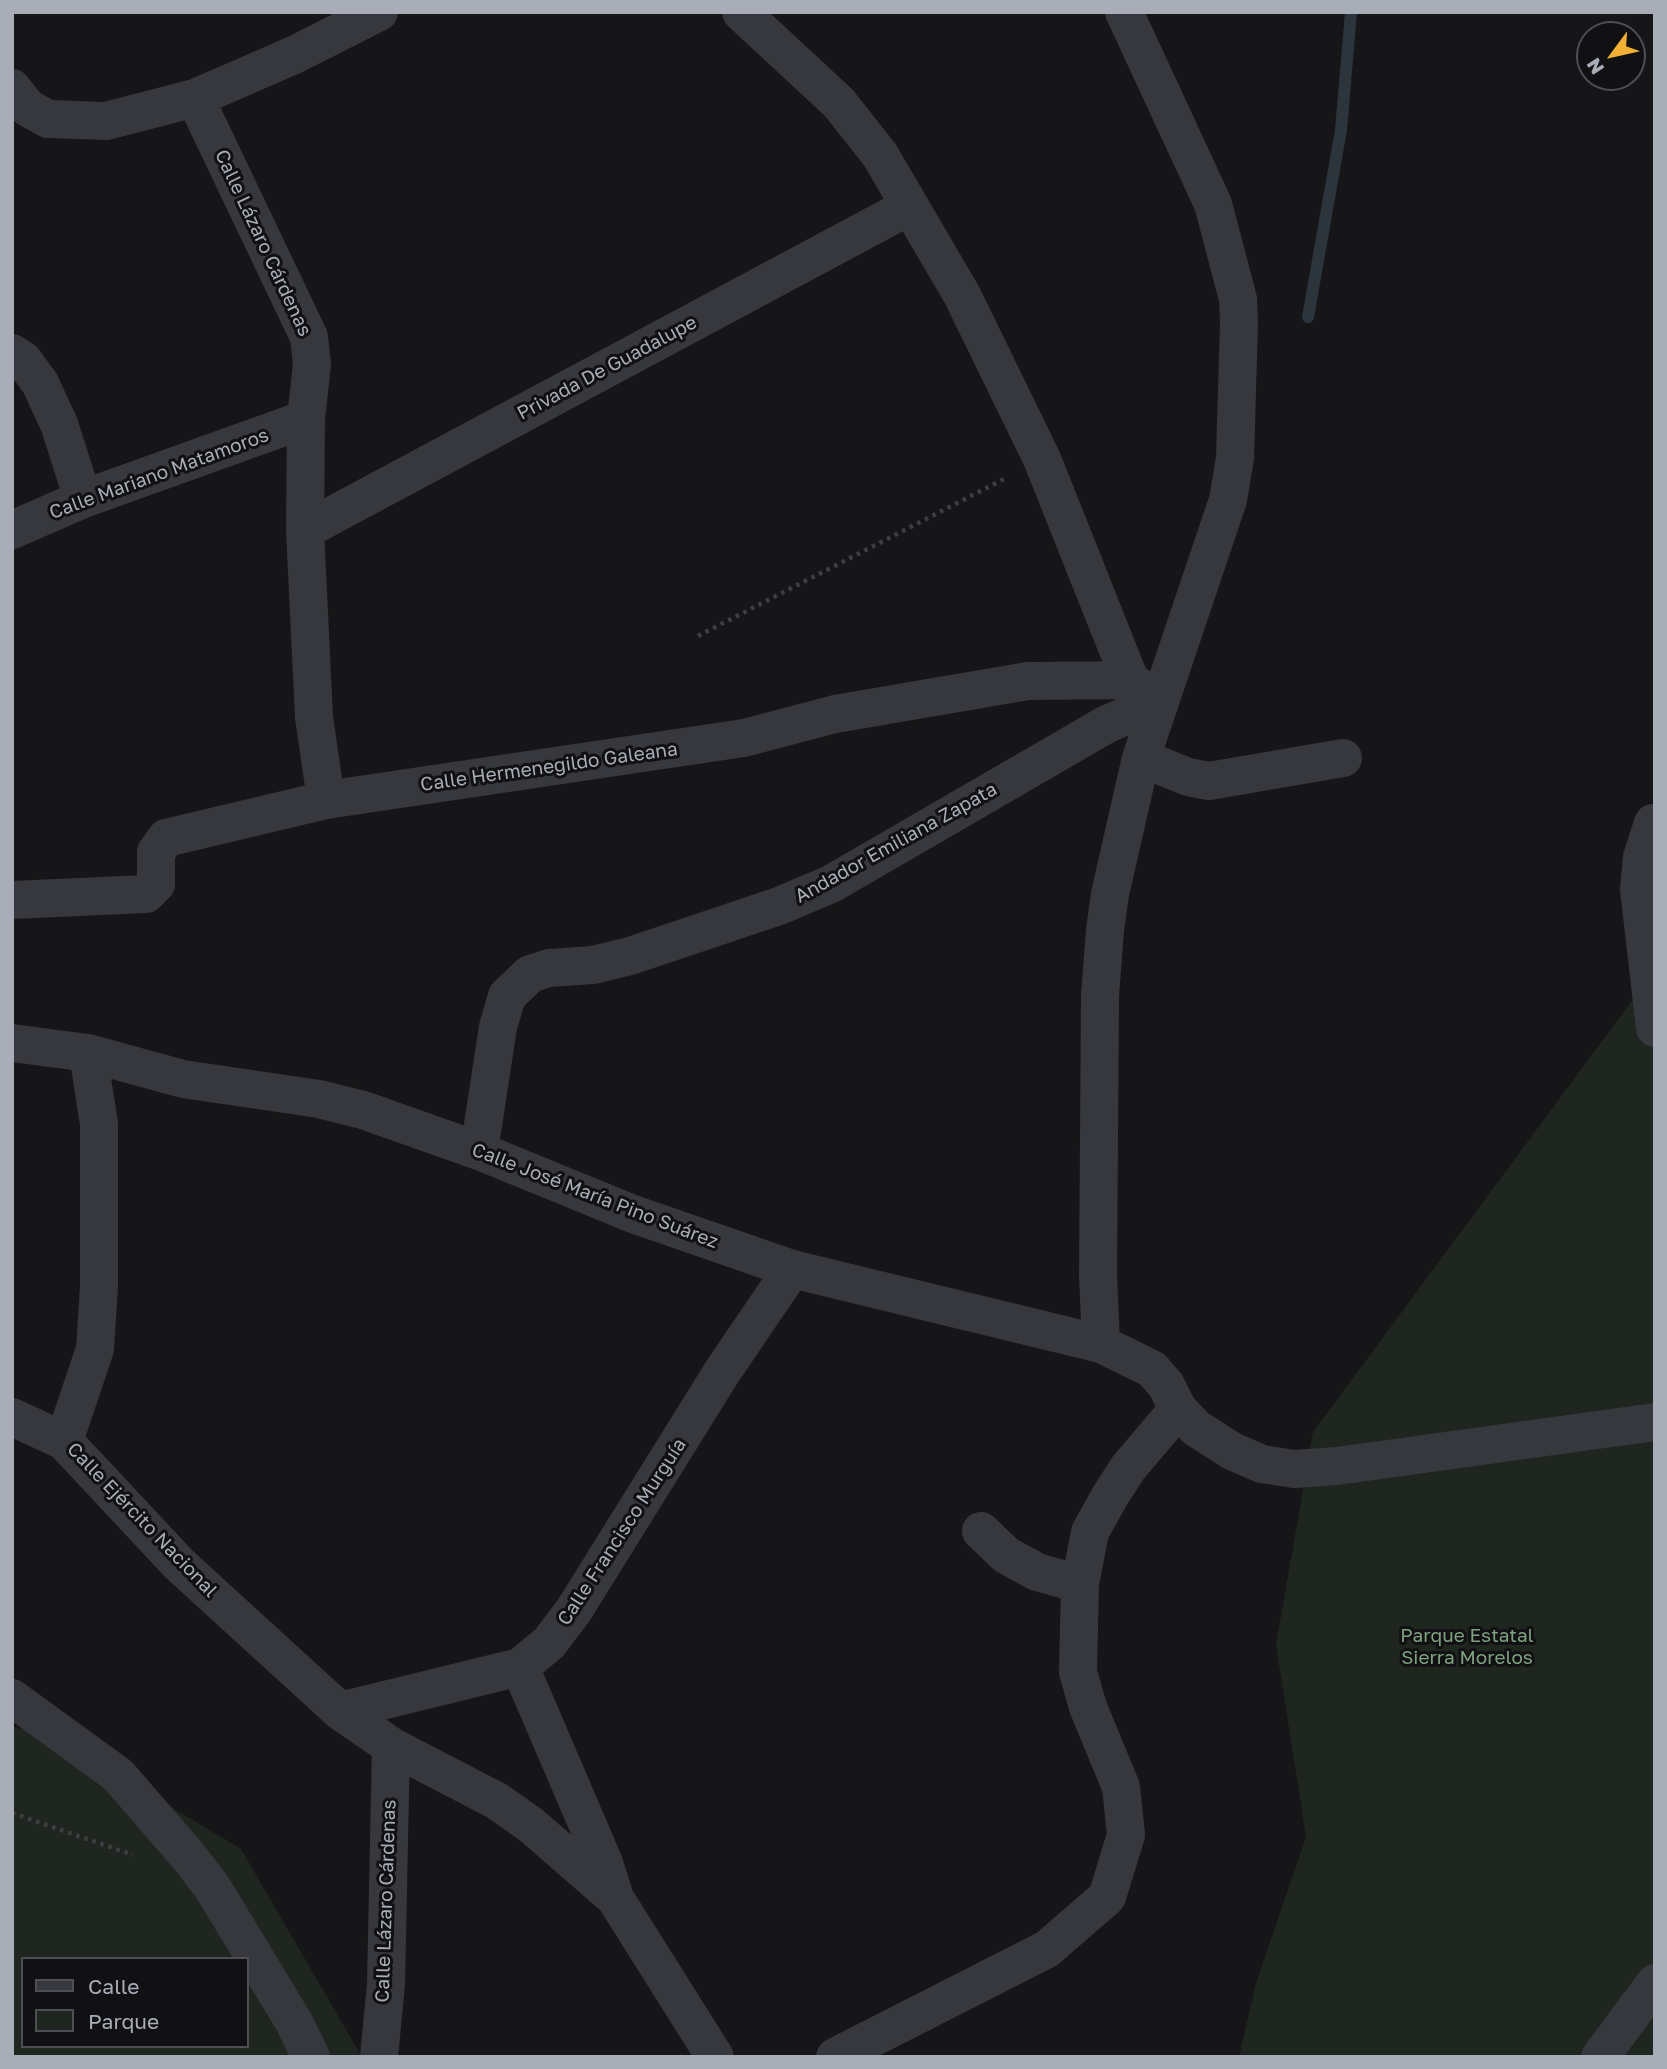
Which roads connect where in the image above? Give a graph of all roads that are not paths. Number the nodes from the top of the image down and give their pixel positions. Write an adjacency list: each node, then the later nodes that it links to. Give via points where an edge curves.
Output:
1 (379, 12): 5 (street)
2 (741, 12): 6 (street, via 839,103 880,155)
3 (1124, 12): 12 (street, via 1213,204 1238,299 1239,323 1236,458 1228,500)
4 (12, 88): 5 (street, via 28,108 48,119 74,122 106,121)
5 (195, 99): 8 (street, Calle Lázaro Cárdenas, via 309,337 312,384)
6 (910, 206): 11 (street, Privada De Guadalupe); 12 (street, via 962,295 1042,459)
7 (12, 353): 9 (street, via 40,383 59,424)
8 (306, 419): 9 (street, Calle Mariano Matamoros); 11 (street, Calle Lázaro Cárdenas)
9 (83, 499): 10 (street, Calle Mariano Matamoros)
10 (12, 530)
11 (305, 530): 15 (street, Calle Lázaro Cárdenas, via 314,717)
12 (1144, 691): 13 (street); 15 (street, Calle Hermenegildo Galeana, via 1028,681 835,714 744,738); 21 (street, Andador Emiliana Zapata, via 1107,724 831,884 630,956 530,974 507,996 498,1027)
13 (1141, 758): 14 (street, via 1209,781); 23 (street, via 1110,894 1100,996)
14 (1343, 758)
15 (326, 800): 17 (street, Calle Hermenegildo Galeana, via 166,838 156,852 156,884 145,894)
16 (1653, 823): 18 (street, via 1642,857 1639,889)
17 (12, 900)
18 (1655, 1028)
19 (12, 1044): 20 (street, Calle José María Pino Suárez)
20 (88, 1053): 21 (street, Calle José María Pino Suárez, via 183,1079 363,1110); 27 (street, Calle Ejército Nacional, via 99,1124 95,1349)
21 (479, 1151): 22 (street, Calle José María Pino Suárez, via 633,1214)
22 (792, 1269): 23 (street, Calle José María Pino Suárez); 30 (street, Calle Francisco Murguía, via 574,1610 550,1643)
23 (1101, 1344): 24 (street, Calle José María Pino Suárez, via 1152,1369)
24 (1178, 1409): 26 (street, Calle José María Pino Suárez, via 1196,1429 1232,1451 1262,1464 1294,1469); 29 (street, via 1110,1496 1090,1532)
25 (12, 1417): 27 (street)
26 (1655, 1422)
27 (64, 1441): 32 (street, Calle Ejército Nacional, via 179,1564)
28 (981, 1531): 29 (street, via 1006,1555 1037,1572)
29 (1080, 1584): 39 (street, via 1079,1672 1088,1707 1121,1787 1126,1835 1107,1897 1047,1949)
30 (520, 1667): 32 (street); 34 (street)
31 (12, 1698): 36 (street, via 118,1776 189,1857 212,1887)
32 (340, 1711): 33 (street, Calle Ejército Nacional)
33 (391, 1746): 34 (street, Calle Ejército Nacional, via 497,1801); 37 (street, Calle Lázaro Cárdenas, via 386,1984)
34 (615, 1898): 38 (street)
35 (1655, 1983): 40 (street)
36 (311, 2057)
37 (379, 2057)
38 (715, 2057)
39 (835, 2057)
40 (1600, 2057)

